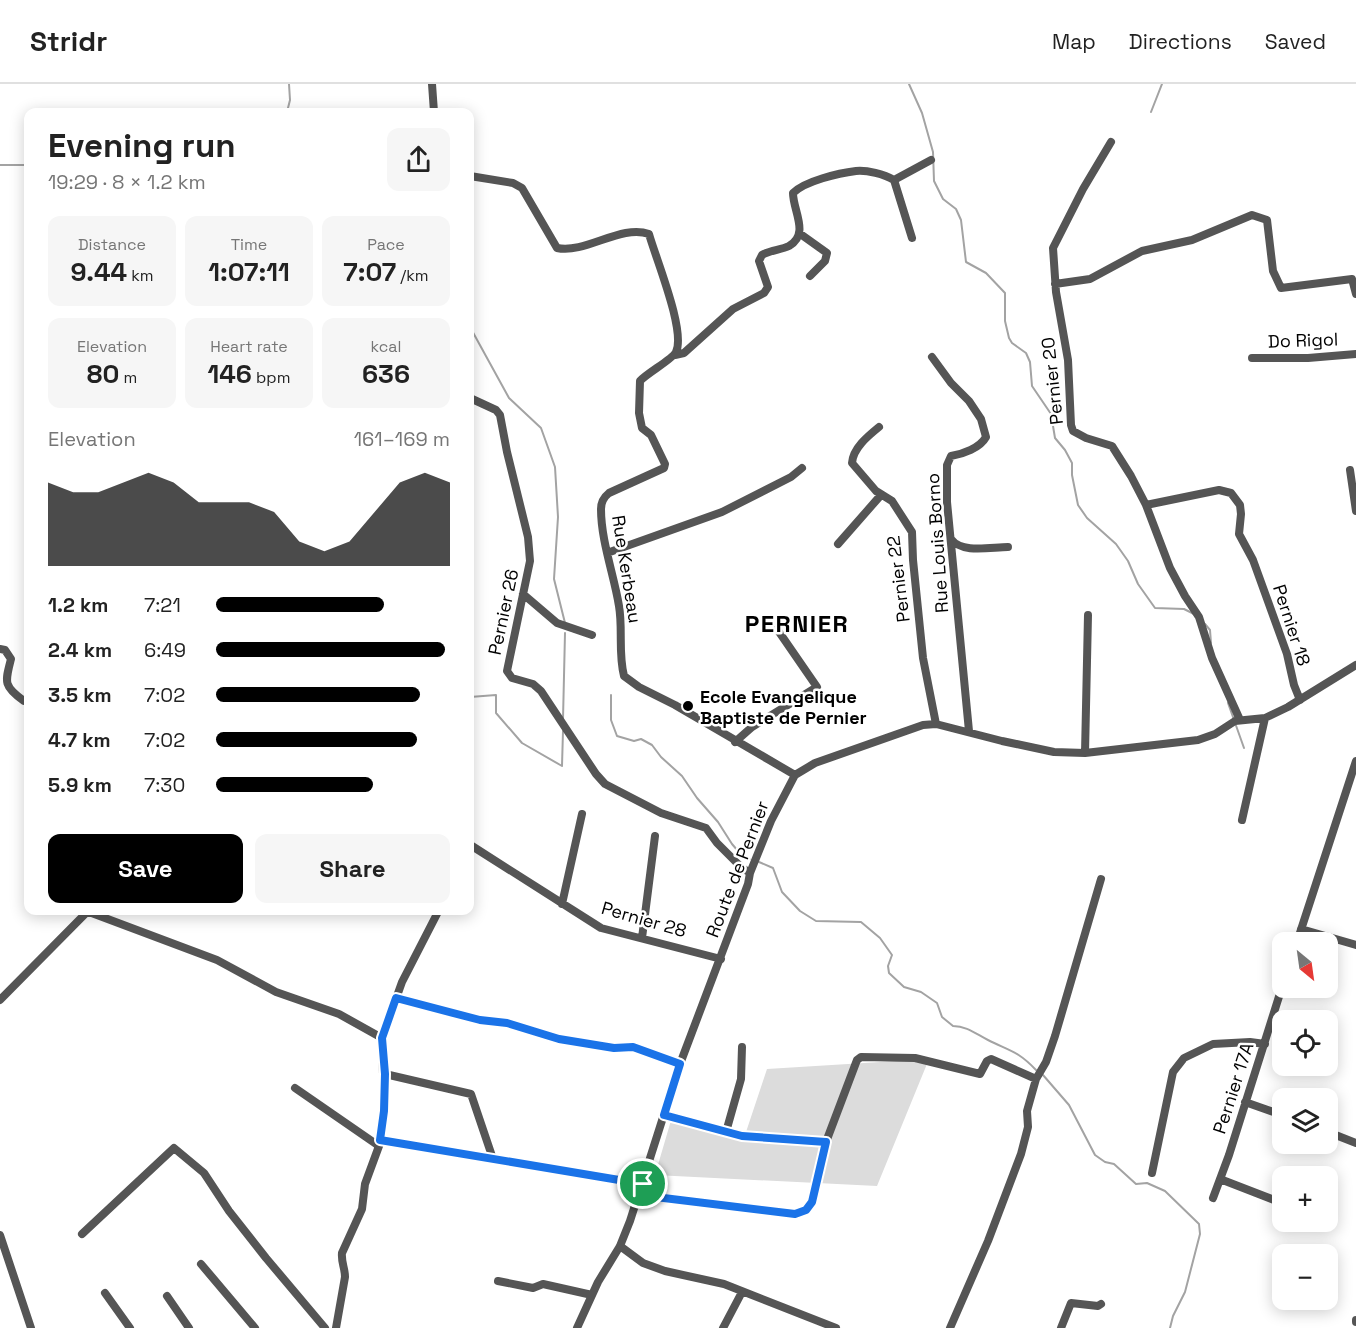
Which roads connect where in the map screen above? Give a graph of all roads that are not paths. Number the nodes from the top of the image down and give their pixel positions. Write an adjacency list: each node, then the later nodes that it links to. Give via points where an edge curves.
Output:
1 (432, 84): 2 (street)
2 (434, 108)
3 (1111, 142): 10 (street, Pernier 20, via 1053,248)
4 (931, 160): 6 (street)
5 (474, 177): 13 (street, via 522,188 557,248 566,250 618,235 649,234 672,305 678,344)
6 (894, 180): 7 (street, via 856,171 799,187 793,198); 8 (street)
7 (800, 233): 9 (street, via 827,253 825,261); 13 (street, via 788,246 762,255 759,261 768,287 764,293 733,309 684,353)
8 (912, 238)
9 (810, 276)
10 (1055, 284): 11 (street, via 1090,279 1143,251 1192,240 1252,215 1267,220 1273,271 1281,288 1352,279); 21 (street, Pernier 20, via 1068,360 1071,425 1086,438 1112,446)
11 (1356, 294)
12 (1356, 354): 15 (street, Do Rigol)
13 (675, 355): 26 (street, Rue Kerbeau, via 644,376 639,391 642,428 651,435 664,468 603,498)
14 (932, 357): 23 (street, Rue Louis Borno, via 969,401 981,419 986,437 976,447 951,456 947,465)
15 (1252, 358)
16 (474, 400): 27 (street, Pernier 26, via 500,415 528,537 530,561)
17 (879, 427): 20 (street, Pernier 22, via 859,446 852,460)
18 (802, 468): 26 (street, via 722,512)
19 (1350, 470): 22 (street)
20 (881, 495): 24 (street); 37 (street, Pernier 22, via 892,501 912,532 923,658)
21 (1146, 505): 33 (street, Pernier 18, via 1207,492 1231,493 1240,505 1239,534 1253,560); 36 (street, Pernier 20, via 1170,568 1199,617 1212,658)
22 (1356, 511)
23 (951, 538): 25 (street, via 957,546 966,548); 38 (street, Rue Louis Borno)
24 (838, 544)
25 (1008, 547)
26 (607, 552): 39 (street, Rue Kerbeau, via 620,607 624,676)
27 (523, 594): 30 (street, via 561,626); 47 (street, Pernier 26, via 507,671 512,678 533,684 541,692 605,784 661,813 706,828)
28 (1088, 615): 40 (street)
29 (777, 628): 39 (street, via 817,687)
30 (592, 635)
31 (0, 648): 34 (street, via 11,659 5,676 7,684)
32 (1356, 665): 33 (street)
33 (1300, 700): 35 (street)
34 (24, 701)
35 (1264, 718): 36 (street); 44 (street)
36 (1240, 720): 40 (street, via 1198,740)
37 (936, 724): 38 (street); 42 (street, via 865,744)
38 (969, 731): 40 (street, via 1054,752)
39 (735, 742): 42 (street, Rue Kerbeau)
40 (1085, 753)
41 (1356, 763): 53 (street)
42 (795, 775): 47 (street, Route de Pernier)
43 (582, 814): 49 (street)
44 (1242, 820)
45 (655, 836): 55 (street)
46 (474, 849): 49 (street, Pernier 28)
47 (750, 873): 57 (street, Route de Pernier)
48 (1101, 879): 66 (street, via 1056,1036)
49 (562, 904): 55 (street, Pernier 28, via 601,928)
50 (85, 915): 60 (street)
51 (99, 915): 61 (street, via 217,960 276,992 339,1014)
52 (436, 915): 58 (street)
53 (1301, 929): 54 (street); 56 (street)
54 (1300, 932)
55 (642, 938): 57 (street, Pernier 28)
56 (1356, 945)
57 (721, 959): 64 (street, Route de Pernier)
58 (396, 998): 61 (street); 64 (street, via 559,1039 614,1048 633,1047)
59 (1279, 998): 62 (street, Pernier 17A)
60 (0, 1000)
61 (382, 1038): 65 (street)
62 (1264, 1044): 68 (street, Pernier 17A); 77 (street, via 1213,1044 1184,1058 1173,1072)
63 (742, 1047): 71 (street, via 741,1079)
64 (680, 1064): 70 (street, Route de Pernier)
65 (385, 1074): 74 (street); 76 (street, via 471,1094)
66 (1036, 1079): 73 (street, via 991,1059 978,1074 915,1058 861,1057); 102 (street, via 1021,1154)
67 (295, 1088): 74 (street)
68 (1245, 1102): 69 (street); 78 (street, Pernier 17A)
69 (1272, 1111)
70 (664, 1115): 71 (street); 79 (street, Route de Pernier)
71 (726, 1132): 73 (street)
72 (1338, 1136): 75 (street)
73 (826, 1142): 80 (street, via 812,1202 801,1213)
74 (380, 1143): 76 (street); 98 (street, via 365,1185 362,1209 342,1253 345,1277)
75 (1356, 1143)
76 (494, 1159): 79 (street)
77 (1152, 1173)
78 (1220, 1179): 81 (street, Pernier 17A); 82 (street)
79 (643, 1184): 80 (street, Route de Pernier)
80 (639, 1195): 85 (street, Route de Pernier)
81 (1213, 1198)
82 (1272, 1199)
83 (82, 1234): 97 (street, via 174,1148 204,1173 260,1251)
84 (0, 1235): 93 (street)
85 (620, 1246): 88 (street, via 642,1263 665,1272 724,1284); 90 (street, Route de Pernier)
86 (201, 1264): 96 (street)
87 (498, 1281): 90 (street, via 533,1288 543,1284)
88 (742, 1292): 100 (street); 101 (street)
89 (105, 1293): 94 (street)
90 (592, 1295): 99 (street, Route de Pernier)
91 (167, 1296): 95 (street)
92 (1101, 1304): 103 (street, via 1071,1303)
93 (31, 1328)
94 (130, 1328)
95 (189, 1328)
96 (255, 1328)
97 (325, 1328)
98 (336, 1328)
99 (577, 1328)
100 (723, 1328)
101 (836, 1328)
102 (950, 1328)
103 (1061, 1328)

